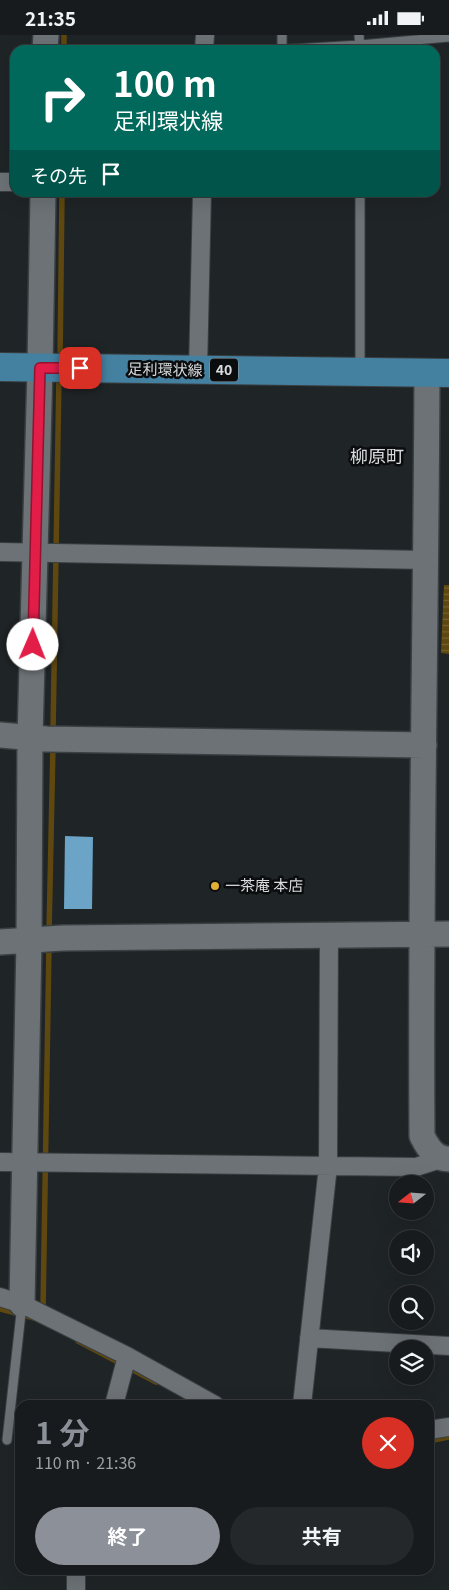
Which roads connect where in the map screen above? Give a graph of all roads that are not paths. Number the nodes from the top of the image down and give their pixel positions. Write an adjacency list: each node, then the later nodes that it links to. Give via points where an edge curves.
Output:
1 (449, 37): 2 (lane)
2 (384, 45)
3 (42, 197): 7 (street)
4 (202, 197): 8 (street)
5 (360, 197): 9 (lane)
6 (0, 367): 7 (main road, 足利環状線 / 40)
7 (40, 368): 8 (main road, 足利環状線 / 40); 12 (street)
8 (198, 370): 9 (main road, 足利環状線 / 40)
9 (360, 372): 10 (main road, 足利環状線 / 40)
10 (438, 373): 13 (street)
11 (0, 552): 12 (street)
12 (35, 553): 13 (street); 15 (street)
13 (426, 560): 16 (street)
14 (0, 735): 15 (street)
15 (30, 737): 16 (street); 20 (street)
16 (424, 745): 18 (street)
17 (329, 934): 18 (street); 20 (street); 24 (street)
18 (421, 934): 19 (street); 22 (street, via 422,1136 429,1149)
19 (449, 934)
20 (29, 939): 21 (street); 23 (street)
21 (0, 942)
22 (445, 1159): 24 (street, via 416,1167)
23 (12, 1162): 24 (street); 25 (street)
24 (328, 1166): 26 (street)
25 (11, 1300): 28 (street); 34 (lane)
26 (309, 1338): 27 (street); 31 (street)
27 (449, 1346)
28 (126, 1355): 29 (street); 30 (street)
29 (115, 1400)
30 (206, 1400)
31 (303, 1400)
32 (449, 1427): 33 (street)
33 (434, 1429)
34 (7, 1441)
35 (76, 1575): 36 (street)
36 (76, 1590)

